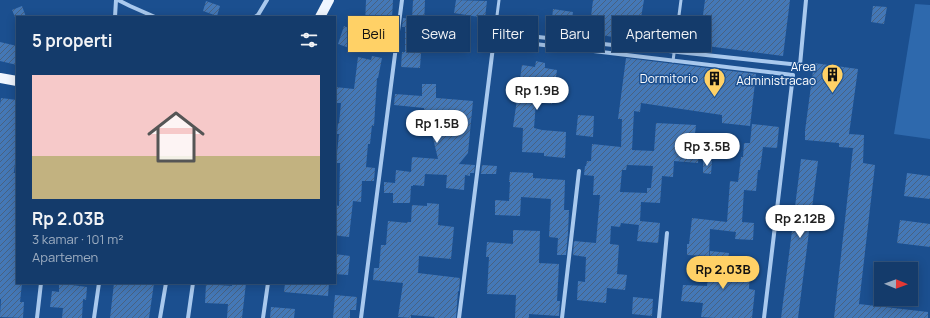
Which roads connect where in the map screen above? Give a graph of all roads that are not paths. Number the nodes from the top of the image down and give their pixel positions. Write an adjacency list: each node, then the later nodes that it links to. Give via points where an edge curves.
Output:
1 (117, 0): 8 (street); 9 (street)
2 (267, 0): 10 (street)
3 (329, 0): 11 (main road)
4 (402, 0): 35 (street)
5 (499, 0): 12 (lane)
6 (681, 0): 13 (lane)
7 (806, 0): 19 (street, via 800,65)
8 (115, 16)
9 (153, 16)
10 (256, 16)
11 (321, 16)
12 (497, 16)
13 (679, 16)
14 (538, 37): 16 (street)
15 (538, 44): 20 (street)
16 (612, 44)
17 (492, 52): 36 (street)
18 (675, 52): 20 (lane)
19 (684, 52)
20 (674, 61): 39 (street, via 793,75)
21 (0, 81): 22 (main road)
22 (16, 81)
23 (580, 170): 37 (street)
24 (667, 233): 38 (street)
25 (41, 284): 30 (street)
26 (100, 284): 31 (street)
27 (166, 284): 32 (street)
28 (193, 284): 33 (street)
29 (268, 284): 34 (street)
30 (37, 318)
31 (94, 318)
32 (160, 318)
33 (188, 318)
34 (263, 318)
35 (361, 318)
36 (459, 318)
37 (562, 318)
38 (659, 318)
39 (764, 318)

